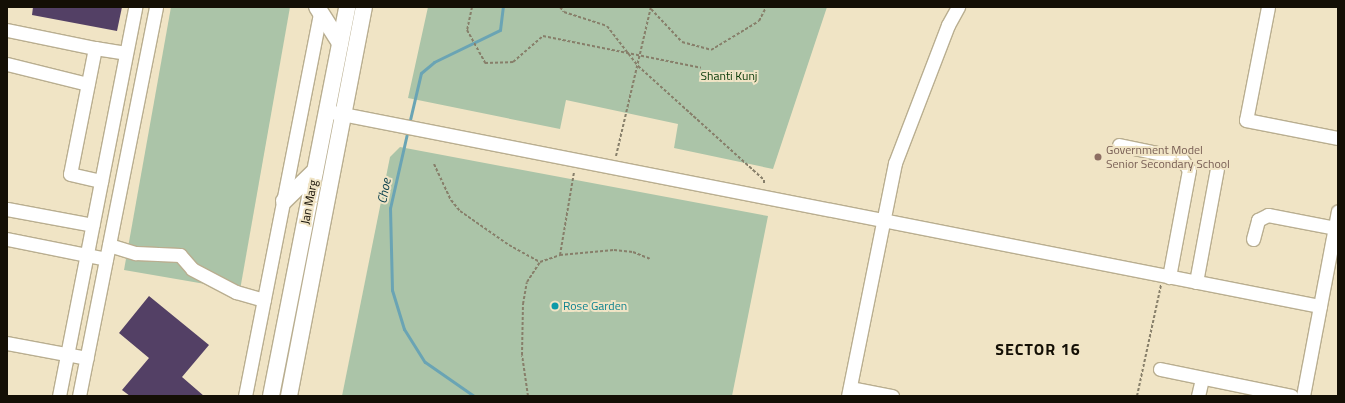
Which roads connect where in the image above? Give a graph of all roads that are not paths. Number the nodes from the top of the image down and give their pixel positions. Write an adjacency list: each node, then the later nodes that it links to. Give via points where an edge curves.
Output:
1 (135, 7): 11 (street)
2 (156, 7): 29 (street)
3 (347, 7): 9 (main road, Jan Marg)
4 (364, 7): 15 (main road, Jan Marg)
5 (958, 7): 24 (street, via 948,26 895,163)
6 (1268, 7): 16 (street, via 1246,120)
7 (319, 10): 9 (main road); 21 (street)
8 (7, 30): 10 (street)
9 (340, 43): 14 (main road, Jan Marg)
10 (95, 48): 11 (street); 13 (street)
11 (126, 53): 20 (street)
12 (7, 64): 13 (street)
13 (88, 84): 20 (street, via 70,174)
14 (327, 112): 15 (street); 19 (main road, Jan Marg)
15 (343, 115): 24 (street); 46 (main road, Jan Marg)
16 (1338, 138)
17 (1119, 145): 32 (street, via 1181,158 1189,170)
18 (1217, 169): 33 (street)
19 (315, 171): 21 (main road); 45 (main road, Jan Marg)
20 (101, 182): 25 (street)
21 (284, 200): 34 (street)
22 (7, 209): 25 (street)
23 (1338, 211): 26 (street)
24 (884, 222): 32 (street); 41 (street)
25 (93, 225): 30 (street)
26 (1335, 233): 28 (street, via 1268,215 1258,220); 35 (street)
27 (7, 239): 30 (street)
28 (1254, 239)
29 (109, 245): 31 (street); 34 (street, via 136,253 180,255 192,269 236,292)
30 (87, 255): 31 (street); 37 (street)
31 (106, 259): 38 (street)
32 (1166, 277): 33 (street)
33 (1196, 282): 35 (street)
34 (264, 300): 44 (street)
35 (1320, 306): 50 (street)
36 (7, 343): 37 (street)
37 (67, 354): 38 (street); 42 (street)
38 (86, 358): 43 (street)
39 (1160, 369): 40 (street)
40 (1202, 378): 48 (street); 49 (street)
41 (849, 392): 47 (street)
42 (59, 396)
43 (79, 396)
44 (245, 396)
45 (271, 396)
46 (289, 396)
47 (892, 396)
48 (1198, 396)
49 (1291, 396)
50 (1303, 396)

